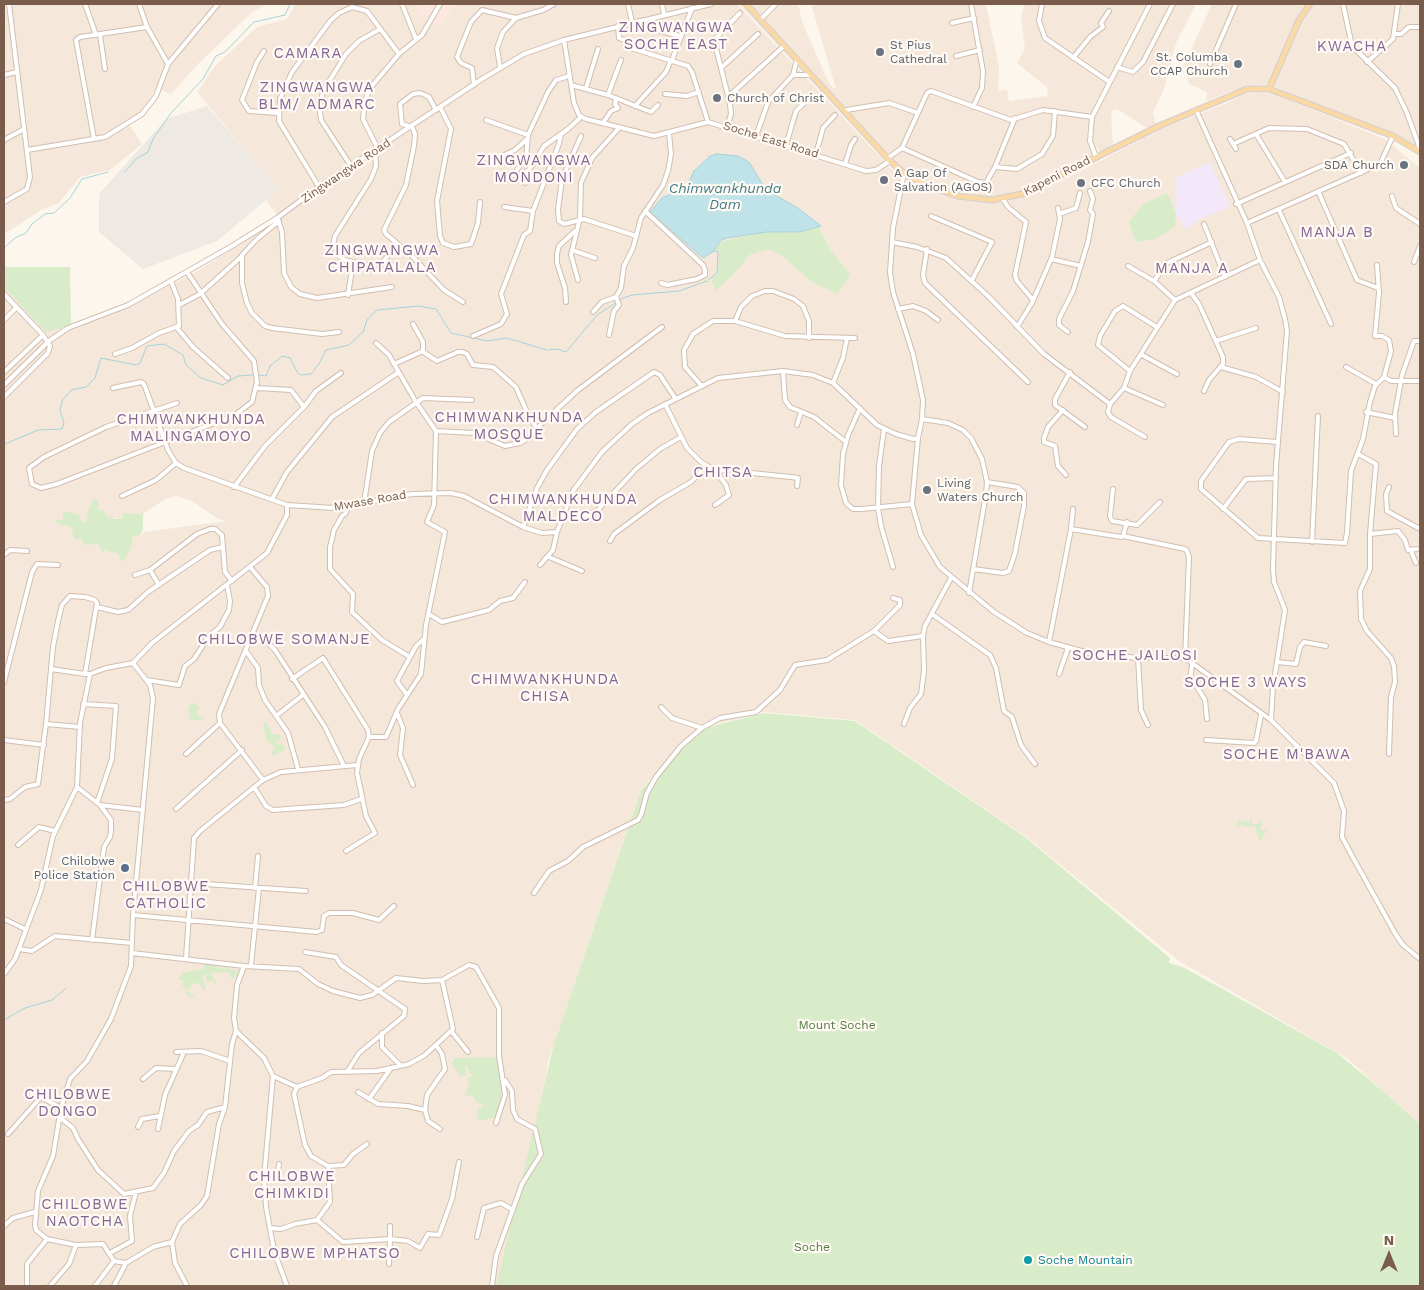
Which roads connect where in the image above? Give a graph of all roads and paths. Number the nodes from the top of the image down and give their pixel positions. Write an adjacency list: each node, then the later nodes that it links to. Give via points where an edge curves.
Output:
1 (10, 4): 22 (street); 59 (street)
2 (85, 4): 38 (street)
3 (139, 4): 33 (street)
4 (218, 4): 53 (street)
5 (402, 4): 40 (street)
6 (440, 4): 40 (street, via 422,35)
7 (554, 4): 26 (street)
8 (628, 4): 30 (street)
9 (662, 4): 25 (street)
10 (711, 4): 21 (street, Zingwangwa Road)
11 (746, 4): 28 (main road, Kapeni Road)
12 (776, 4): 28 (street)
13 (970, 4): 27 (street)
14 (1042, 4): 48 (street, via 1039,22 1045,38)
15 (1150, 4): 56 (street)
16 (1172, 4): 56 (street, via 1143,62 1133,72)
17 (1236, 4): 54 (street)
18 (1310, 4): 68 (main road, via 1299,20)
19 (1343, 4): 52 (street, via 1352,46)
20 (1398, 4): 37 (street)
21 (692, 8): 25 (street, Zingwangwa Road); 39 (street)
22 (4, 10)
23 (1109, 11): 48 (street, via 1101,23 1103,26)
24 (740, 13): 57 (street, via 714,38)
25 (664, 14): 29 (street, Zingwangwa Road)
26 (516, 18): 55 (street, via 498,42); 65 (street, via 482,10 471,22 457,57 461,64 472,68)
27 (974, 18): 31 (street); 44 (street)
28 (760, 19): 42 (main road, Kapeni Road)
29 (639, 21): 30 (street, Zingwangwa Road); 39 (street, via 656,30)
30 (632, 22): 32 (street, Zingwangwa Road)
31 (952, 23)
32 (618, 26): 41 (street, Zingwangwa Road); 51 (street, via 619,38 631,48)
33 (147, 27): 38 (street); 53 (street)
34 (1420, 27): 37 (street, via 1409,27 1401,34)
35 (380, 29): 46 (street); 84 (street, via 363,9 352,8 338,13 292,72 281,93); 122 (street, via 359,41 346,54 319,104 321,120)
36 (758, 34): 57 (street)
37 (1394, 34): 52 (street, via 1391,41)
38 (98, 35): 58 (street); 103 (street, via 80,37 75,43)
39 (680, 36): 51 (street)
40 (416, 39): 46 (street)
41 (564, 40): 55 (street, Zingwangwa Road, via 524,54); 63 (street)
42 (784, 46): 49 (main road, Kapeni Road); 72 (street)
43 (598, 48): 67 (street)
44 (980, 50): 47 (street); 78 (street, via 983,81)
45 (264, 51): 84 (street, via 244,91 244,105 254,112)
46 (399, 54): 112 (street, via 371,87 362,108 365,126)
47 (956, 56)
48 (1073, 58): 64 (street)
49 (797, 59): 60 (main road, Kapeni Road); 62 (street)
50 (621, 60): 71 (street)
51 (671, 60): 69 (street, via 689,65); 76 (street, via 666,72)
52 (1368, 62): 114 (street, via 1395,88)
53 (168, 64): 103 (street, via 148,108 116,130)
54 (1210, 64)
55 (500, 67): 65 (street, Zingwangwa Road)
56 (1117, 67): 64 (street)
57 (721, 68): 72 (street)
58 (105, 69)
59 (17, 72): 61 (street); 95 (street)
60 (812, 74): 62 (street); 80 (main road, Kapeni Road)
61 (4, 75)
62 (793, 75): 100 (street, via 768,102)
63 (569, 76): 66 (street); 102 (street, via 556,80 552,85)
64 (1108, 81): 86 (street)
65 (474, 84): 77 (street, Zingwangwa Road)
66 (571, 85): 67 (street); 87 (street)
67 (586, 88): 71 (street)
68 (1269, 90): 81 (main road, Kapeni Road, via 1244,89); 101 (main road, Kapeni Road)
69 (698, 92): 70 (street, via 687,96); 90 (street)
70 (665, 94)
71 (608, 95): 74 (street)
72 (728, 96): 93 (street, via 731,114)
73 (811, 96): 108 (street, via 796,111)
74 (616, 98): 76 (street); 91 (street, via 618,108)
75 (658, 105): 76 (street, via 651,112)
76 (635, 106)
77 (440, 107): 79 (street, Zingwangwa Road); 136 (street, via 451,129 437,201 443,243 454,247 471,244)
78 (972, 107): 83 (street, via 933,90 927,93); 88 (street, via 1007,119)
79 (436, 110): 92 (street, Zingwangwa Road); 92 (street, via 424,94 406,98 400,106 402,124)
80 (846, 110): 83 (street, via 889,103); 118 (main road, Kapeni Road)
81 (1196, 110): 117 (main road, Kapeni Road); 137 (street)
82 (1055, 111): 86 (street); 88 (street, via 1043,110); 123 (street, via 1053,136 1042,154 1018,169)
83 (918, 112): 109 (street)
84 (278, 113): 129 (street, via 283,130)
85 (835, 115): 116 (street, via 823,128)
86 (1092, 116): 117 (street, via 1090,141)
87 (580, 117): 91 (street, Soche East Road); 97 (street)
88 (1015, 118): 123 (street)
89 (486, 120): 102 (street)
90 (708, 122): 93 (street, Soche East Road); 96 (street, Soche East Road)
91 (603, 123): 94 (street, Soche East Road)
92 (412, 126): 112 (street, Zingwangwa Road); 154 (street, via 415,138 409,177 384,230)
93 (727, 127): 100 (street, Soche East Road)
94 (619, 128): 96 (street, Soche East Road, via 650,136); 145 (street, via 588,164 580,190)
95 (24, 129): 106 (street); 111 (street)
96 (669, 133): 142 (street, via 671,154 668,171)
97 (561, 134): 119 (street, via 544,146); 141 (street)
98 (1256, 134): 107 (street); 115 (street, via 1269,128 1307,129 1340,141); 127 (street)
99 (581, 136): 145 (street, via 562,180 558,214 562,224)
100 (756, 136): 108 (street, Soche East Road)
101 (1393, 136): 114 (main road, Kapeni Road); 126 (street, via 1380,164)
102 (527, 138): 113 (street); 120 (street, via 515,150)
103 (94, 139): 111 (street)
104 (855, 139): 121 (street)
105 (1230, 139): 107 (street)
106 (4, 140)
107 (1233, 144): 110 (street)
108 (786, 145): 116 (street, Soche East Road)
109 (902, 148): 118 (street, Soche East Road); 123 (street, via 983,183 988,181)
110 (1236, 149)
111 (27, 150): 135 (street, via 29,186)
112 (376, 150): 122 (street, Zingwangwa Road); 163 (street, via 376,166 368,186 333,240 339,256)
113 (528, 150): 119 (street); 124 (street, via 513,175 519,176)
114 (1420, 151)
115 (1351, 153): 126 (street); 127 (street)
116 (816, 154): 121 (street, Soche East Road)
117 (1096, 157): 134 (main road, Kapeni Road, via 1045,184)
118 (889, 160): 121 (street, Soche East Road, via 871,171); 125 (main road, Kapeni Road)
119 (533, 162): 124 (street)
120 (488, 163)
121 (845, 164)
122 (351, 166): 129 (street, Zingwangwa Road)
123 (995, 167)
124 (528, 170): 128 (street)
125 (904, 173): 134 (main road, Kapeni Road, via 957,196); 152 (street)
126 (1361, 173): 131 (street)
127 (1285, 182): 137 (street)
128 (525, 183)
129 (319, 187): 146 (street, Zingwangwa Road)
130 (1090, 191): 165 (street, via 1094,198 1090,210 1092,218)
131 (1318, 192): 140 (street); 175 (street, via 1357,280)
132 (1080, 193): 143 (street, via 1075,209)
133 (1392, 196): 149 (street, via 1396,208)
134 (1004, 199): 181 (street, via 1008,207 1026,222 1015,274)
135 (4, 202)
136 (480, 202)
137 (1236, 204): 147 (street)
138 (504, 207): 141 (street)
139 (1058, 208): 143 (street)
140 (1279, 210): 147 (street); 193 (street)
141 (533, 211): 203 (street, via 530,231 524,235 501,294 507,314 501,324)
142 (644, 211): 151 (street); 173 (street, via 705,270 705,275 697,279 667,285)
143 (1059, 214): 160 (street)
144 (931, 216): 170 (street, via 992,242)
145 (580, 218): 150 (street); 151 (street)
146 (278, 220): 158 (street); 167 (street, Zingwangwa Road); 179 (street, via 282,232 284,273 291,287 310,298)
147 (1247, 223): 161 (street)
148 (1204, 224): 153 (street)
149 (1420, 224)
150 (576, 229): 156 (street); 184 (street, via 559,246 557,254)
151 (636, 236): 180 (street)
152 (892, 242): 157 (street); 187 (street, via 890,272)
153 (1212, 242): 168 (street); 172 (street, via 1167,263)
154 (396, 244): 163 (street, via 389,257 380,264); 183 (street, via 449,294)
155 (1420, 246): 162 (street)
156 (572, 250): 159 (street); 169 (street)
157 (927, 250): 170 (street, via 946,258); 228 (street, via 925,283)
158 (242, 255): 178 (street); 199 (street, via 243,293 265,326 322,334)
159 (595, 258)
160 (1051, 259): 165 (street); 181 (street)
161 (1260, 260): 168 (street); 237 (street, via 1285,312)
162 (1414, 262)
163 (353, 263): 179 (street)
164 (1377, 265): 175 (street)
165 (1081, 266): 200 (street, via 1059,319 1059,325)
166 (1128, 266): 172 (street)
167 (187, 272): 171 (street, Zingwangwa Road); 178 (street)
168 (1225, 277): 176 (street)
169 (578, 280)
170 (972, 280): 194 (street)
171 (171, 281): 185 (street); 208 (street, Zingwangwa Road, via 128,305 68,328)
172 (1154, 281): 182 (street)
173 (661, 283)
174 (392, 288): 179 (street)
175 (1378, 288): 225 (street, via 1375,336 1389,340 1391,351)
176 (1191, 293): 182 (street); 207 (street, via 1200,304)
177 (4, 294): 186 (street)
178 (200, 294): 185 (street); 234 (street, via 254,360)
179 (348, 295)
180 (616, 297): 188 (street, via 602,302); 202 (street, via 619,305 614,310)
181 (1033, 300): 194 (street)
182 (1174, 300): 196 (street)
183 (463, 302)
184 (566, 302)
185 (179, 305): 197 (street, via 180,324)
186 (16, 308): 189 (street); 201 (street)
187 (898, 309): 190 (street, via 913,306); 254 (street, via 923,400)
188 (593, 312)
189 (4, 320)
190 (938, 320)
191 (735, 321): 204 (street, via 785,336); 204 (street, via 741,307 752,296 773,291 794,298 803,306 810,321); 232 (street, via 708,322 688,340 683,355 685,367)
192 (412, 324): 211 (street, via 422,342)
193 (1331, 324)
194 (1017, 326): 221 (street, via 1044,354)
195 (662, 327): 257 (street, via 589,381)
196 (1157, 327): 213 (street); 218 (street, via 1123,306 1117,308 1098,343 1103,351)
197 (177, 328): 212 (street); 224 (street)
198 (1256, 328): 207 (street)
199 (339, 332)
200 (1068, 332)
201 (43, 335): 208 (street); 219 (street)
202 (609, 335)
203 (473, 336)
204 (809, 338): 205 (street)
205 (847, 338): 206 (street); 229 (street)
206 (855, 338)
207 (1216, 340): 216 (street, via 1223,357)
208 (49, 341): 231 (street, Zingwangwa Road); 238 (street, via 48,353)
209 (1420, 341): 226 (street, via 1414,341)
210 (376, 343): 214 (street, via 386,350)
211 (422, 351): 214 (street); 257 (street, via 437,361 464,352 473,365 493,367 516,387)
212 (115, 354)
213 (1142, 355): 218 (street); 223 (street)
214 (394, 364): 220 (street)
215 (1346, 367): 230 (street)
216 (1221, 368): 236 (street, via 1209,380); 237 (street, via 1256,377)
217 (783, 371): 229 (street, via 802,372); 232 (street, via 725,376); 250 (street, via 785,400 790,407)
218 (1130, 371): 235 (street)
219 (4, 372)
220 (399, 372): 241 (street); 280 (street, via 332,417 287,472)
221 (1070, 372): 244 (street); 248 (street, via 1055,399 1055,405)
222 (341, 373): 246 (street, via 316,391)
223 (1177, 374)
224 (228, 378)
225 (1384, 378): 226 (street); 230 (street)
226 (1401, 381): 227 (street); 253 (street)
227 (1420, 381)
228 (1028, 382)
229 (833, 383): 247 (street)
230 (1376, 384): 251 (street)
231 (4, 385)
232 (701, 385): 239 (street)
233 (113, 388): 249 (street, via 143,382)
234 (257, 388): 246 (street, via 291,390); 264 (street, via 252,402 243,411)
235 (1124, 388): 244 (street); 245 (street)
236 (1204, 391)
237 (1283, 392): 266 (street)
238 (4, 397)
239 (675, 398): 243 (street); 292 (street, via 660,374 654,372 596,412 577,429 547,470 537,488)
240 (472, 400): 241 (street, via 426,397)
241 (416, 402): 259 (street); 282 (street, via 389,422 376,441)
242 (177, 403): 249 (street)
243 (665, 404): 261 (street); 290 (street, via 632,424 602,452 573,491)
244 (1110, 404): 262 (street, via 1108,412 1111,417)
245 (1163, 405)
246 (304, 407): 275 (street, via 256,455)
247 (860, 408): 258 (street, via 869,420); 265 (street)
248 (1063, 410): 256 (street); 271 (street, via 1048,427 1044,442 1054,446 1058,466)
249 (155, 411): 264 (street); 264 (street, via 66,444 31,465 28,477 36,487 47,487)
250 (801, 412): 255 (street); 265 (street, via 820,421)
251 (1366, 412): 253 (street); 267 (street)
252 (1318, 416): 300 (street)
253 (1395, 418): 260 (street)
254 (922, 419): 263 (street); 273 (street, via 956,426 971,438 982,459)
255 (796, 425)
256 (1085, 427)
257 (537, 428): 259 (street, via 520,443 505,446 474,433)
258 (884, 429): 263 (street); 287 (street)
259 (436, 431): 278 (street)
260 (1396, 434)
261 (681, 437): 269 (street, via 691,453); 290 (street, via 636,469 597,511 581,516)
262 (1144, 437)
263 (918, 438): 283 (street)
264 (165, 441): 268 (street)
265 (846, 442): 287 (street, via 842,468 844,500 853,509)
266 (1278, 442): 272 (street); 289 (street, via 1239,439 1229,442 1200,485)
267 (1358, 454): 296 (street, via 1376,464); 300 (street, via 1350,477 1346,541)
268 (176, 463): 275 (street, Mwase Road); 279 (street, via 156,480)
269 (706, 466): 270 (street); 299 (street, via 691,482 660,500 614,534)
270 (716, 471): 274 (street, via 735,469 798,478); 284 (street, via 729,493)
271 (1066, 475)
272 (1276, 478): 289 (street, via 1246,479); 298 (street)
273 (986, 482): 312 (street); 312 (street, via 1018,487 1024,493 1024,506 1016,552 1009,571)
274 (797, 486)
275 (234, 487): 280 (street, Mwase Road)
276 (1389, 487): 293 (street, via 1387,511)
277 (1113, 489): 291 (street, via 1110,519)
278 (434, 493): 282 (street, Mwase Road); 292 (street, Mwase Road, via 464,496); 324 (street, via 433,510 427,522 445,532)
279 (122, 496)
280 (272, 499): 285 (street, Mwase Road)
281 (1160, 502): 291 (street, via 1140,523)
282 (364, 503): 286 (street, Mwase Road)
283 (912, 504): 287 (street); 316 (street, via 921,535)
284 (715, 505)
285 (287, 506): 286 (street, Mwase Road); 311 (street, via 287,514 274,544)
286 (348, 506): 334 (street, via 334,530 330,569 353,594 352,612 382,640)
287 (878, 508): 310 (street)
288 (1073, 509): 294 (street)
289 (1223, 509): 298 (street, via 1254,536)
290 (564, 515): 295 (street)
291 (1127, 522): 297 (street)
292 (524, 527): 295 (street, Mwase Road, via 542,533)
293 (1420, 529)
294 (1071, 530): 297 (street); 330 (street)
295 (557, 532): 306 (street)
296 (1370, 534): 304 (street, via 1398,531 1408,550); 367 (street, via 1370,569 1360,591 1361,619 1394,666)
297 (1123, 536): 336 (street, via 1187,551)
298 (1275, 540): 300 (street); 337 (street, via 1274,580 1285,610)
299 (610, 541)
300 (1312, 542)
301 (223, 547): 313 (street, via 219,531 205,530); 317 (street, via 225,573); 319 (street, via 210,550)
302 (1417, 549): 304 (street)
303 (27, 551): 305 (street, via 10,550)
304 (1412, 551): 307 (street)
305 (4, 555)
306 (549, 557): 309 (street); 314 (street)
307 (1416, 563)
308 (58, 565): 345 (street, via 38,564 32,572)
309 (540, 565)
310 (892, 566)
311 (250, 567): 317 (street); 327 (street, via 268,591)
312 (973, 569): 321 (street)
313 (150, 570): 315 (street); 319 (street)
314 (582, 572)
315 (135, 575)
316 (951, 578): 321 (street); 325 (street)
317 (232, 581): 320 (street)
318 (526, 582): 324 (street, via 512,599 500,601 489,610 442,622)
319 (159, 585): 323 (street, via 123,612)
320 (227, 585): 338 (street, via 152,643); 344 (street, via 229,610 220,627 185,666 179,685)
321 (969, 593): 330 (street, via 1006,621)
322 (893, 598): 326 (street, via 900,600 900,605)
323 (97, 606): 340 (street, via 95,600 85,597 70,596 65,600 52,647); 341 (street)
324 (429, 614): 329 (street)
325 (932, 614): 328 (street); 368 (street, via 990,655 996,668 1004,711 1012,717 1022,745)
326 (874, 631): 328 (street, via 888,641); 360 (street, via 827,660 795,665 780,690 756,712 720,718)
327 (252, 634): 333 (street); 343 (street, via 270,645)
328 (922, 636): 357 (street, via 924,671 921,694 910,708)
329 (424, 639): 334 (street); 347 (street, via 420,674)
330 (1049, 642): 332 (street)
331 (1326, 646): 337 (street, via 1304,642 1296,664)
332 (1068, 648): 335 (street); 342 (street)
333 (246, 650): 352 (street, via 256,663 261,691); 355 (street, via 219,714)
334 (410, 657): 347 (street, via 397,682)
335 (1138, 658): 336 (street); 358 (street, via 1141,710)
336 (1186, 658): 339 (street)
337 (1277, 662): 354 (street)
338 (133, 663): 341 (street); 344 (street)
339 (1192, 665): 351 (street); 353 (street, via 1190,680 1205,700)
340 (51, 669): 341 (street); 356 (street)
341 (87, 674): 348 (street)
342 (1059, 674)
343 (292, 679): 346 (street); 361 (street, via 322,658 367,728)
344 (147, 680): 380 (street, via 153,698)
345 (4, 682)
346 (304, 695): 352 (street); 370 (street, via 328,732)
347 (407, 695): 350 (street)
348 (83, 704): 359 (street); 378 (street, via 116,706 112,759)
349 (661, 707): 360 (street, via 672,718)
350 (397, 713): 361 (street, via 385,738); 373 (street, via 403,728 400,755)
351 (1261, 715): 354 (street); 363 (street, via 1254,743)
352 (276, 716): 371 (street, via 288,734)
353 (1207, 719)
354 (1271, 720): 401 (street, via 1334,783 1344,813 1342,837 1403,946)
355 (220, 723): 365 (street); 366 (street)
356 (46, 724): 359 (street); 364 (street)
357 (904, 724)
358 (1148, 725)
359 (80, 727): 374 (street)
360 (702, 728): 388 (street, via 681,746 656,777 638,820 590,842 549,872)
361 (368, 737): 369 (street)
362 (4, 740): 364 (street)
363 (1206, 740)
364 (44, 746): 377 (street, via 38,785 25,787)
365 (242, 750): 372 (street); 379 (street)
366 (186, 754)
367 (1389, 754)
368 (1035, 764)
369 (357, 765): 370 (street); 376 (street)
370 (344, 766): 371 (street)
371 (298, 769): 372 (street)
372 (263, 780): 375 (street)
373 (413, 785)
374 (77, 787): 378 (street); 381 (street)
375 (254, 787): 376 (street, via 266,806 273,810 344,805); 385 (street, via 194,838)
376 (361, 799): 383 (street, via 375,833)
377 (4, 800)
378 (98, 804): 380 (street); 395 (street, via 111,820 111,830 104,847)
379 (176, 809)
380 (143, 810): 390 (street)
381 (55, 831): 382 (street, via 39,827); 394 (street, via 41,890)
382 (18, 845)
383 (346, 851)
384 (258, 856): 386 (street)
385 (191, 883): 386 (street); 392 (street)
386 (257, 888): 387 (street); 393 (street)
387 (306, 891)
388 (534, 893)
389 (394, 906): 393 (street, via 379,920 353,913 326,914 320,932)
390 (133, 915): 392 (street); 396 (street)
391 (4, 919): 394 (street)
392 (188, 919): 393 (street); 400 (street)
393 (256, 927): 403 (street)
394 (25, 929): 397 (street)
395 (92, 940): 396 (street); 397 (street, via 55,936 32,951)
396 (132, 943): 399 (street)
397 (19, 949): 405 (street)
398 (305, 952): 408 (street, via 336,957 341,965)
399 (132, 953): 400 (street); 428 (street, via 131,966 114,1012 87,1061 71,1078)
400 (186, 959): 404 (street)
401 (1420, 959)
402 (4, 965): 405 (street)
403 (251, 965): 404 (street); 408 (street, via 301,969 318,984 352,997 366,997)
404 (244, 966): 410 (street, via 237,986)
405 (9, 968): 406 (street)
406 (4, 974)
407 (442, 980): 408 (street, via 396,978); 409 (street); 422 (street, via 468,965 479,969 499,1008 499,1056)
408 (378, 991): 411 (street, via 406,1011 401,1020)
409 (451, 1031): 412 (street); 415 (street)
410 (236, 1032): 416 (street); 421 (street, via 264,1058)
411 (382, 1033): 417 (street, via 382,1047); 420 (street, via 356,1057)
412 (436, 1045): 417 (street, via 425,1056); 429 (street, via 445,1069 426,1095)
413 (176, 1052): 414 (street)
414 (184, 1052): 416 (street, via 201,1051); 419 (street)
415 (468, 1052)
416 (230, 1060): 427 (street)
417 (400, 1066): 418 (street)
418 (392, 1067): 420 (street, via 372,1072); 426 (street)
419 (176, 1069): 423 (street, via 156,1068); 430 (street)
420 (347, 1072): 424 (street, via 329,1072)
421 (273, 1076): 424 (street); 441 (street)
422 (504, 1078): 432 (street, via 505,1095); 443 (street, via 512,1091 517,1119 535,1129 541,1154 523,1180)
423 (143, 1079)
424 (297, 1087): 440 (street, via 294,1094 305,1145 311,1156)
425 (358, 1092): 426 (street)
426 (369, 1099): 429 (street, via 378,1104)
427 (225, 1107): 442 (street, via 207,1112 174,1151 153,1188); 452 (street, via 219,1124 207,1196 180,1224)
428 (61, 1108): 431 (street); 436 (street, via 44,1097 40,1098)
429 (424, 1110): 435 (street, via 428,1121)
430 (160, 1116): 433 (street, via 142,1119); 434 (street)
431 (59, 1117): 442 (street, via 74,1128 93,1164 121,1194); 444 (street, via 53,1156 38,1192)
432 (496, 1122)
433 (138, 1127)
434 (158, 1129)
435 (440, 1130)
436 (8, 1134)
437 (367, 1144): 440 (street, via 344,1165)
438 (459, 1162): 451 (street, via 452,1199 439,1235 428,1234 420,1248 408,1240)
439 (279, 1164): 441 (street, via 277,1178)
440 (328, 1166): 445 (street, via 330,1202)
441 (264, 1178): 448 (street)
442 (136, 1192): 455 (street, via 130,1216 132,1241)
443 (513, 1210): 449 (street, via 501,1203 484,1208); 466 (street, via 496,1256)
444 (35, 1212): 446 (street, via 13,1218); 450 (street, via 36,1230)
445 (317, 1220): 448 (street, via 281,1229); 451 (street, via 343,1242)
446 (4, 1226)
447 (390, 1226): 451 (street)
448 (270, 1228): 454 (street)
449 (477, 1237)
450 (46, 1239): 453 (street); 460 (street, via 26,1264)
451 (390, 1239): 459 (street)
452 (172, 1242): 458 (street, via 153,1247); 464 (street, via 175,1263)
453 (76, 1245): 455 (street, via 100,1244); 461 (street, via 69,1264)
454 (274, 1252): 456 (street); 465 (street)
455 (110, 1253): 457 (street)
456 (294, 1256)
457 (114, 1261): 458 (street); 462 (street)
458 (126, 1263): 463 (street)
459 (389, 1264)
460 (27, 1286)
461 (50, 1286)
462 (95, 1286)
463 (114, 1286)
464 (187, 1286)
465 (287, 1286)
466 (492, 1286)

